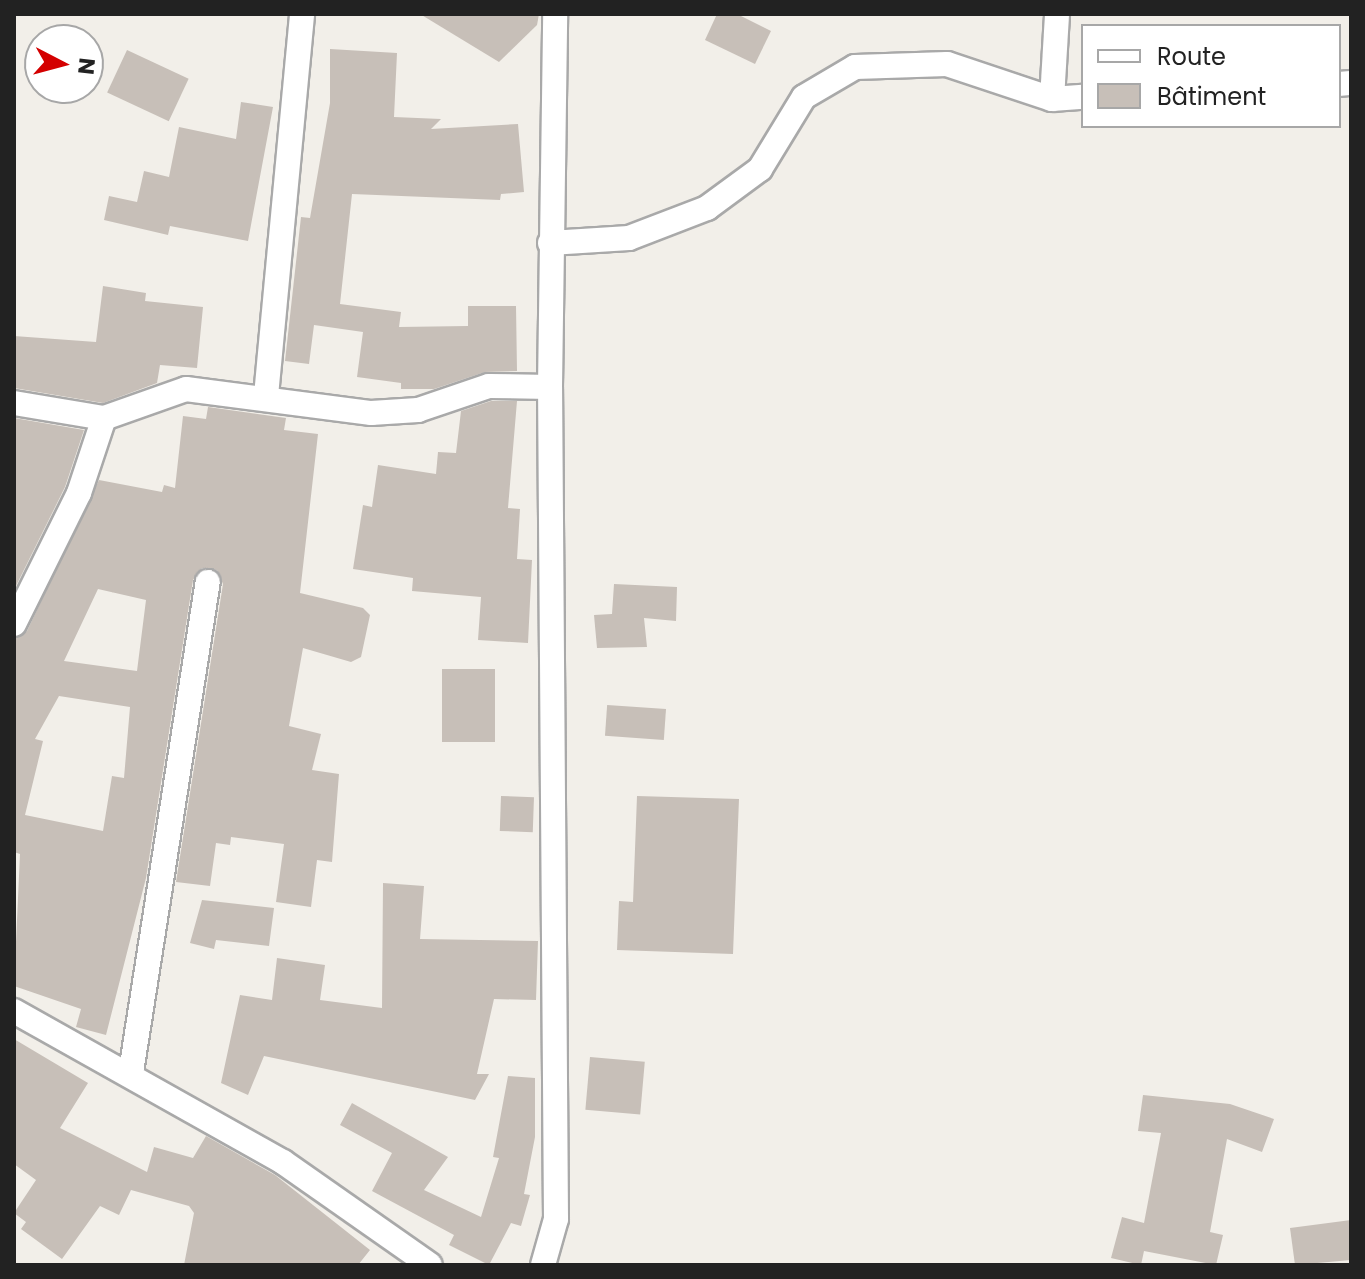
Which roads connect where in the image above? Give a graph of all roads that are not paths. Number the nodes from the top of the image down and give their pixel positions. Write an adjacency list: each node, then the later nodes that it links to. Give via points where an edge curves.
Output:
1 (302, 14): 8 (street)
2 (555, 14): 6 (street)
3 (1057, 14): 5 (street)
4 (1081, 97): 5 (street)
5 (1052, 99): 6 (street, via 947,64 855,67 804,97 760,169 707,208 629,238)
6 (550, 243): 7 (street)
7 (550, 387): 8 (street, via 489,386 418,410 371,413); 16 (street, via 556,1219)
8 (266, 396): 10 (street, via 186,389)
9 (14, 403): 10 (street)
10 (104, 418): 12 (street, via 79,493)
11 (208, 582): 14 (street)
12 (14, 624)
13 (14, 1011): 14 (street)
14 (131, 1072): 15 (street, via 283,1162)
15 (430, 1265)
16 (543, 1265)

